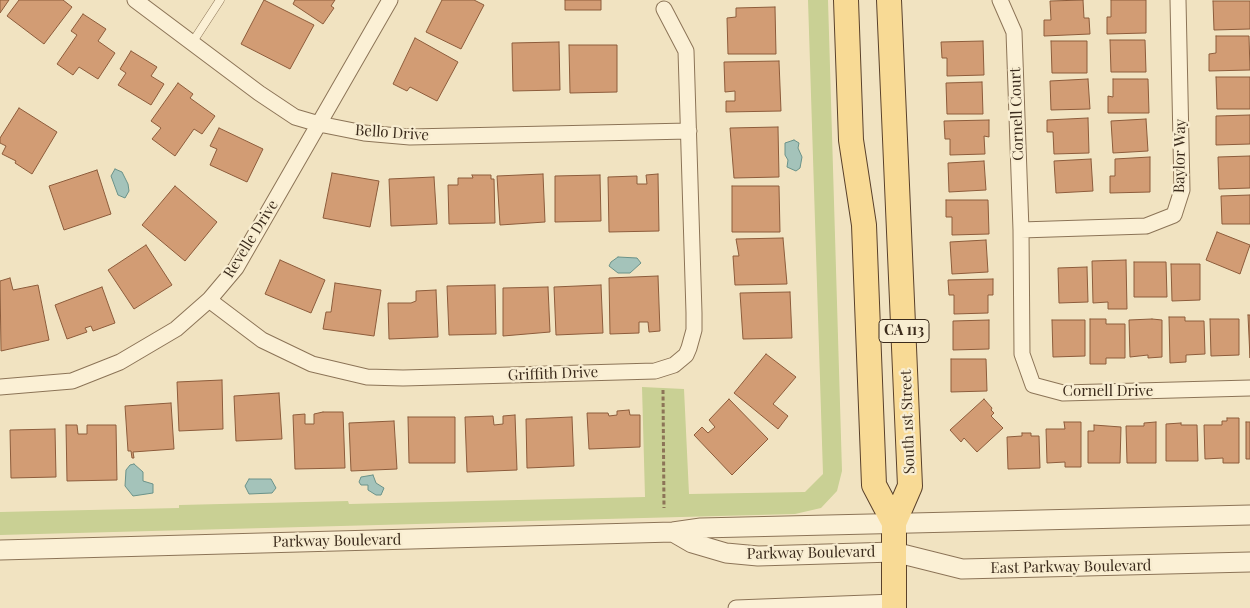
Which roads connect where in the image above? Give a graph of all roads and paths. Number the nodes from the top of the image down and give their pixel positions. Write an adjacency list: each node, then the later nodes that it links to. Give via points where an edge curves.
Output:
1 (135, 0): 9 (street, Bello Drive)
2 (220, 0): 9 (lane)
3 (390, 0): 10 (street, Revelle Drive)
4 (846, 0): 19 (main road, CA 113, via 851,140 864,225 874,485)
5 (889, 0): 19 (main road, South 1st Street / CA 113, via 910,486)
6 (1000, 0): 12 (street, Cornell Court, via 1014,32)
7 (1178, 0): 12 (street, Baylor Way, via 1182,190 1174,215 1146,226)
8 (664, 9): 11 (street, Griffith Drive, via 686,51)
9 (192, 43): 10 (street, Bello Drive, via 295,117)
10 (319, 124): 11 (street, Bello Drive, via 364,133 410,137); 13 (street, Revelle Drive, via 236,268)
11 (689, 131): 13 (street, Griffith Drive, via 694,330 686,355 664,370 367,377 312,364 262,340)
12 (1021, 230): 15 (street, Cornell Drive, via 1022,354 1033,385 1063,393)
13 (209, 300): 14 (street, Revelle Drive, via 176,329 120,362 72,381)
14 (0, 388)
15 (1250, 388)
16 (663, 390): 17 (path)
17 (664, 508)
18 (1250, 515): 19 (street)
19 (894, 523): 20 (street, Parkway Boulevard, via 700,528); 22 (main road, CA 113)
20 (673, 532): 21 (street, Parkway Boulevard); 22 (street, Parkway Boulevard, via 713,551 758,556)
21 (0, 550)
22 (894, 552): 23 (street, East Parkway Boulevard, via 962,569); 24 (main road, CA 113)
23 (1250, 562)
24 (894, 605): 25 (street)
25 (736, 608)

